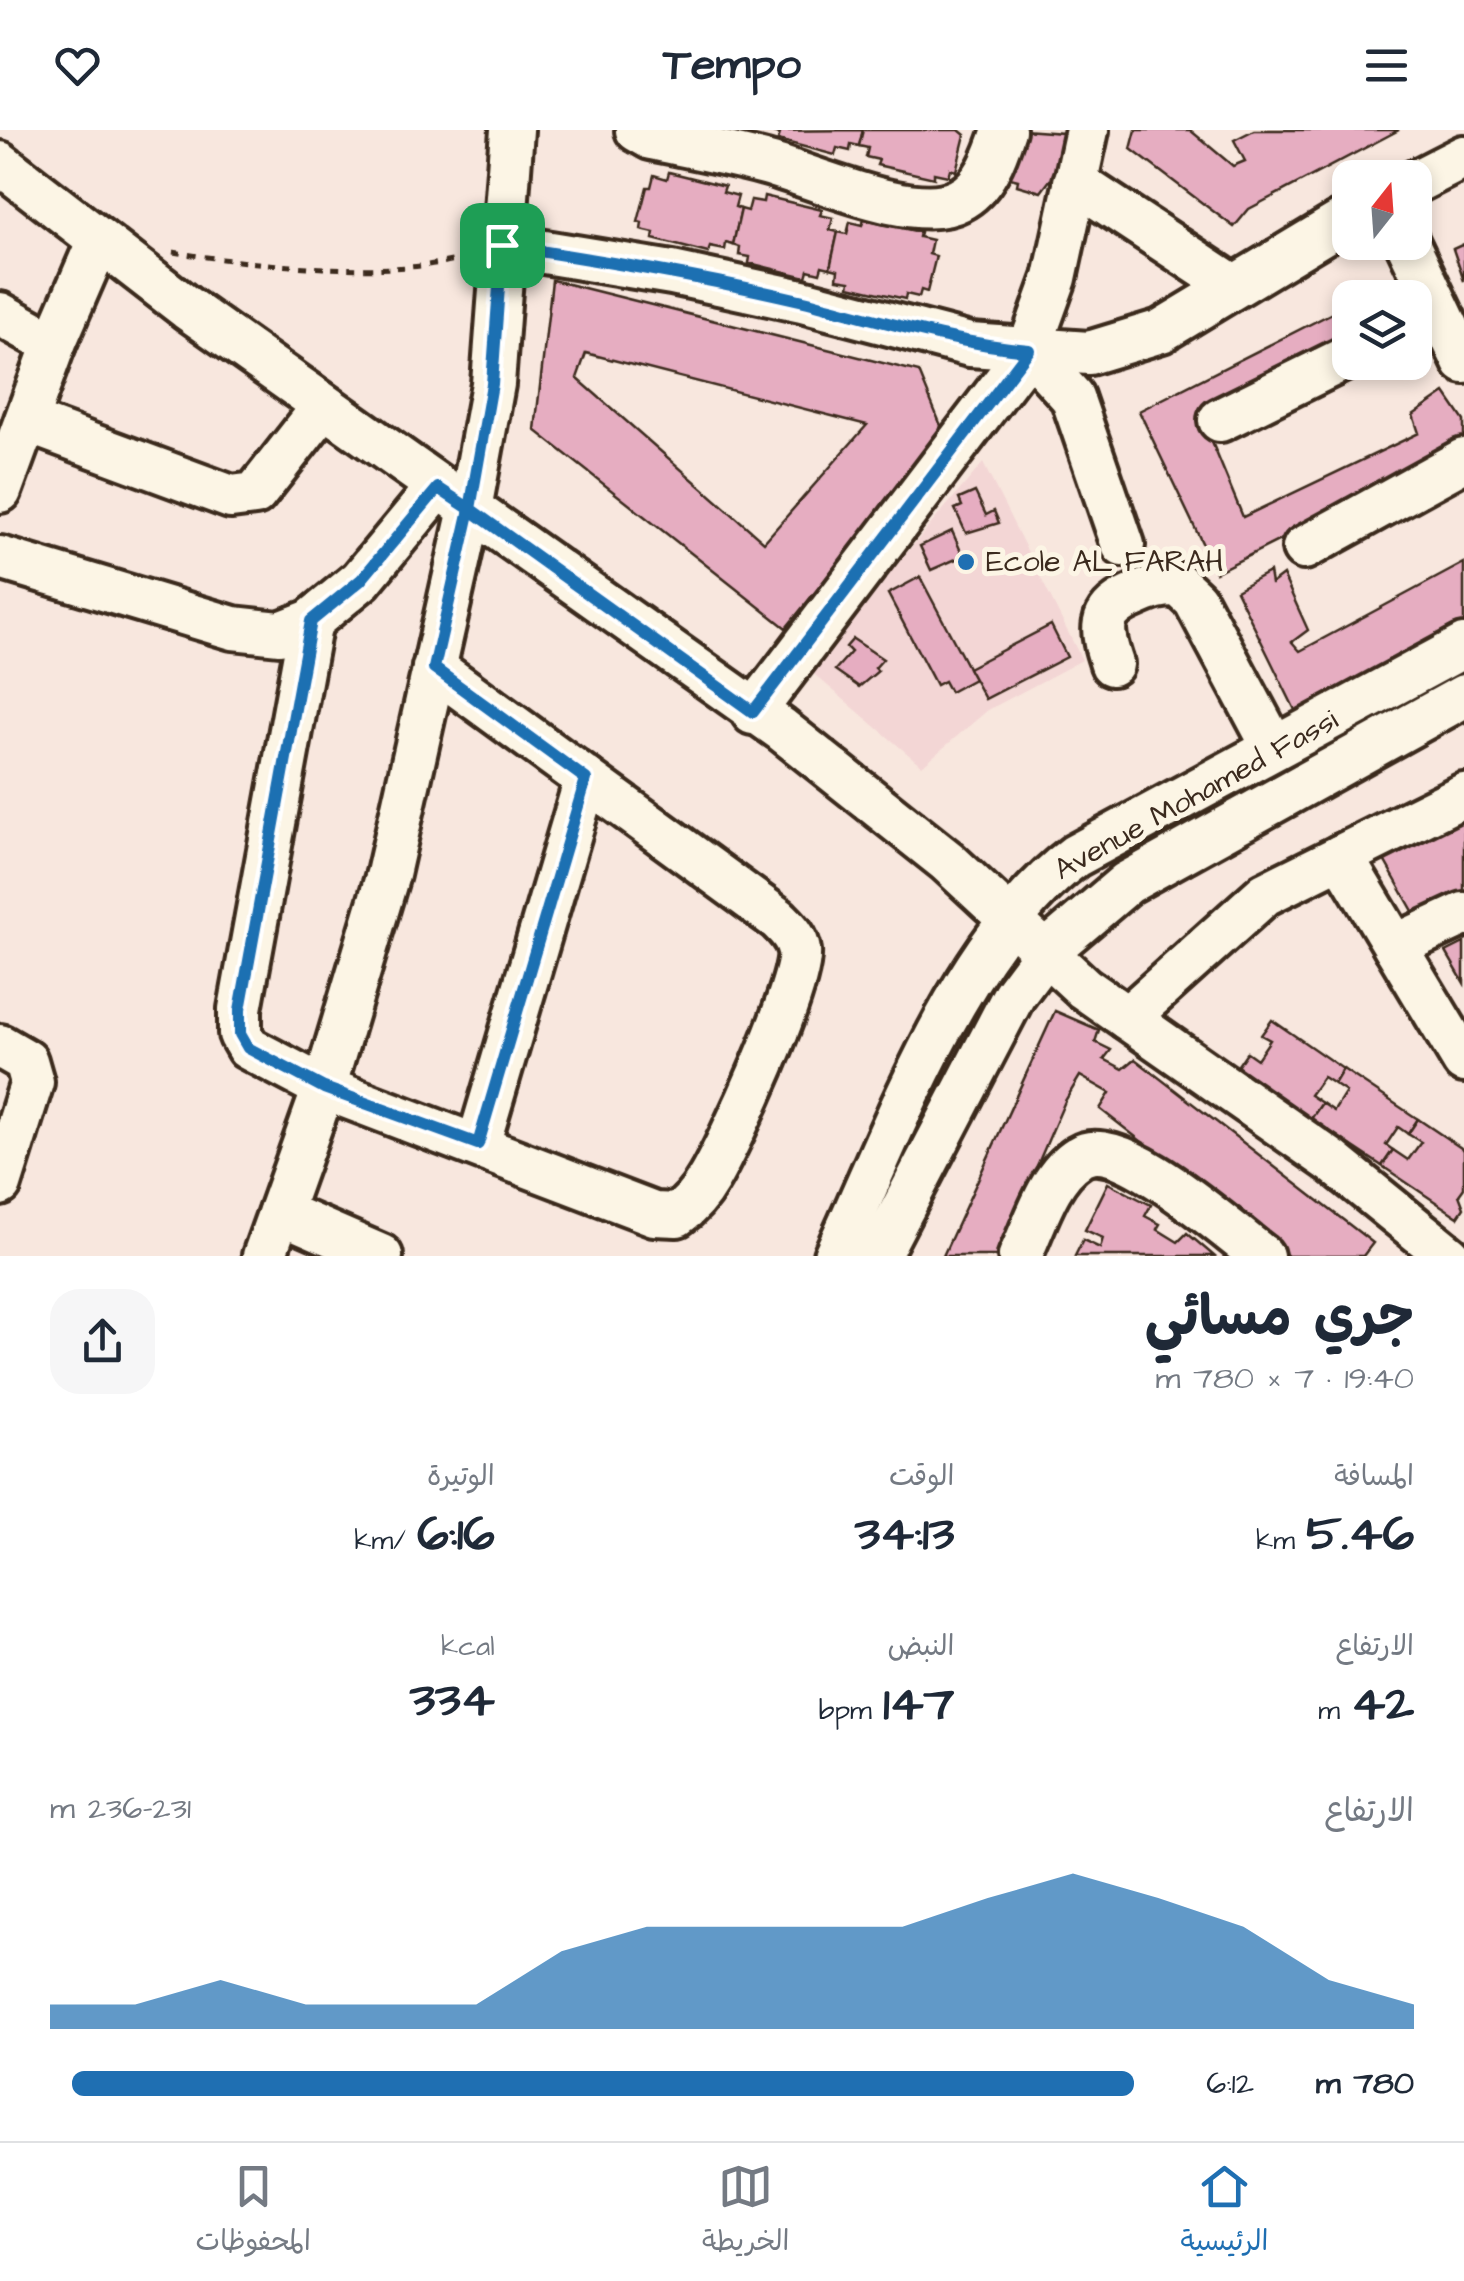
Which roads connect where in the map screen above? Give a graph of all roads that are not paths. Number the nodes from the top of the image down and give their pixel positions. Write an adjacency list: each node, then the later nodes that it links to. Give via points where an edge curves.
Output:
1 (512, 130): 11 (street)
2 (638, 130): 3 (street, via 937,207 972,190 990,167)
3 (1004, 130)
4 (1087, 130): 8 (street)
5 (1464, 157): 7 (street)
6 (0, 163): 10 (street)
7 (1432, 173)
8 (1075, 182): 13 (street); 17 (street, via 1054,278)
9 (1332, 228): 13 (street)
10 (99, 240): 16 (street); 20 (street)
11 (502, 245): 17 (street, via 728,285 970,345); 25 (street, via 492,384)
12 (1415, 260): 14 (street)
13 (1232, 286): 17 (street, via 1161,331 1120,346 1089,353)
14 (1439, 312): 18 (street)
15 (0, 314): 16 (street)
16 (54, 344): 22 (street)
17 (1029, 350): 26 (street, via 1072,396); 34 (street)
18 (1464, 362)
19 (1332, 365): 21 (street)
20 (324, 406): 22 (street, via 256,494 231,496); 25 (street)
21 (1220, 420)
22 (26, 421): 24 (street)
23 (1464, 460): 27 (street)
24 (0, 491)
25 (454, 498): 29 (street); 32 (street); 34 (street)
26 (1123, 545)
27 (1304, 548)
28 (0, 558): 29 (street, via 233,628 280,634)
29 (311, 621): 46 (street, via 240,1034 248,1048)
30 (1464, 646): 35 (street, Avenue Mohamed Fassi)
31 (1112, 664): 35 (street, via 1102,636 1112,605 1159,584 1179,585 1195,600)
32 (434, 668): 36 (street); 46 (street, via 388,874)
33 (1464, 696): 42 (street, Avenue Mohamed Fassi, via 1126,882)
34 (753, 712): 40 (street)
35 (1274, 748): 40 (street, Avenue Mohamed Fassi, via 1075,856)
36 (586, 779): 47 (street); 47 (street, via 778,919 799,951 794,982 720,1157 696,1198 677,1215 654,1214)
37 (1464, 795): 38 (street)
38 (1341, 856): 41 (street); 43 (street, via 1265,894)
39 (1464, 914): 41 (street)
40 (1011, 918): 42 (street); 53 (street, Avenue Mohamed Fassi, via 958,999)
41 (1395, 946): 45 (street)
42 (1046, 952): 43 (street); 54 (street, Avenue Mohamed Fassi, via 1014,996)
43 (1127, 1018): 50 (street, via 1333,1162)
44 (0, 1046): 48 (street, via 26,1061 32,1082)
45 (1464, 1061)
46 (324, 1088): 47 (street); 49 (street)
47 (478, 1144)
48 (0, 1184)
49 (280, 1212): 51 (street); 52 (street)
50 (1424, 1248)
51 (264, 1256)
52 (381, 1256)
53 (835, 1256)
54 (878, 1256)
55 (1020, 1256): 56 (street, via 1063,1170 1096,1151 1139,1165)
56 (1262, 1256)

